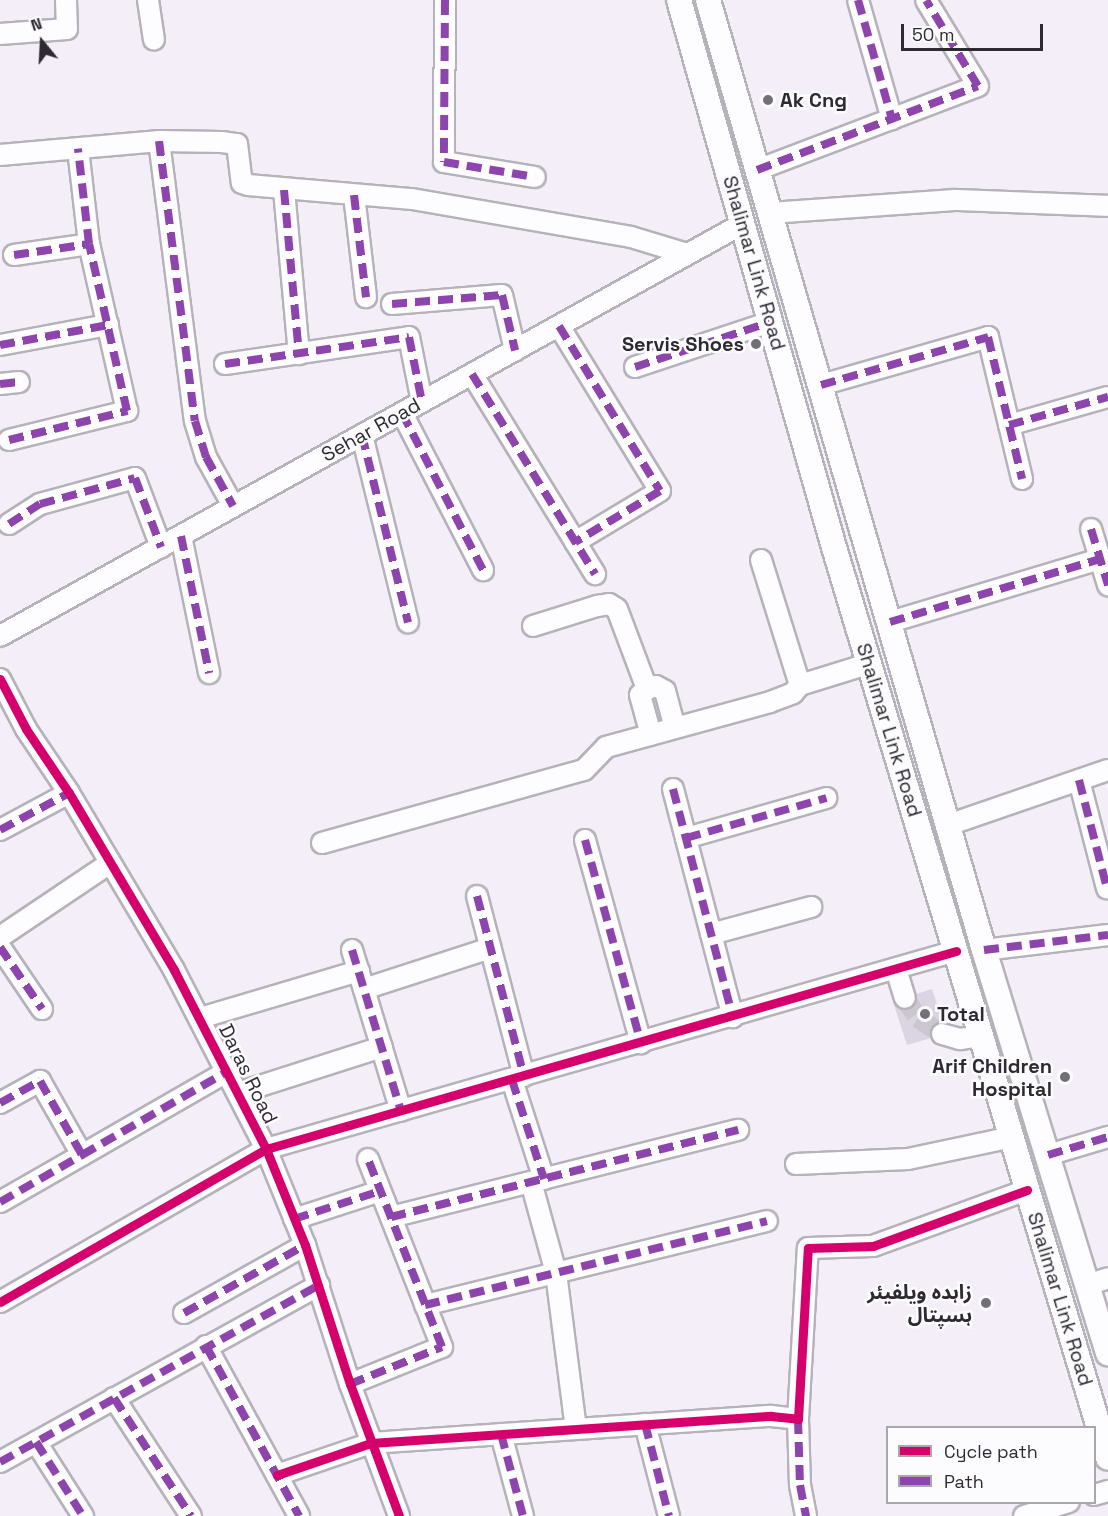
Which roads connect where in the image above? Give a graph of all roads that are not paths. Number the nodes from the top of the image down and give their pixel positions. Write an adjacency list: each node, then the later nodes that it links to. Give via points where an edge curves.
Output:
1 (66, 0): 8 (street, via 68,29)
2 (148, 0): 9 (street)
3 (445, 0): 15 (street, via 444,162)
4 (679, 0): 20 (main road, Shalimar Link Road)
5 (708, 0): 14 (main road, Shalimar Link Road)
6 (858, 0): 10 (street)
7 (926, 0): 10 (street, via 978,86)
8 (0, 34)
9 (154, 40)
10 (892, 119): 14 (street)
11 (159, 141): 12 (street); 16 (street, via 237,144 242,183); 43 (street, via 195,421 206,457)
12 (78, 149): 13 (street); 21 (street)
13 (0, 155)
14 (757, 170): 19 (main road, Shalimar Link Road)
15 (535, 177)
16 (284, 190): 17 (street); 31 (street)
17 (354, 195): 23 (street, via 412,199 620,235); 24 (street)
18 (1108, 206): 19 (street, via 955,200)
19 (770, 213): 35 (main road, Shalimar Link Road)
20 (742, 224): 23 (street, Sehar Road); 26 (main road, Shalimar Link Road)
21 (89, 244): 22 (street); 27 (street)
22 (14, 255)
23 (687, 255): 28 (street, Sehar Road)
24 (366, 297)
25 (392, 304): 30 (street, via 502,295)
26 (770, 322): 33 (street); 49 (main road, Shalimar Link Road)
27 (108, 325): 29 (street); 41 (street, via 128,411)
28 (559, 326): 30 (street, Sehar Road); 48 (street, via 660,491)
29 (0, 345)
30 (515, 350): 34 (street, Sehar Road)
31 (299, 354): 32 (street); 37 (street, via 409,337)
32 (225, 364)
33 (635, 367)
34 (472, 374): 37 (street, Sehar Road); 48 (street)
35 (821, 385): 39 (street, via 988,337); 46 (main road, Shalimar Link Road)
36 (1108, 397): 39 (street)
37 (422, 402): 38 (street, Sehar Road)
38 (402, 413): 40 (street, Sehar Road); 53 (street)
39 (1009, 426): 42 (street)
40 (362, 435): 43 (street, Sehar Road); 56 (street)
41 (9, 441)
42 (1022, 479)
43 (233, 506): 47 (street, Sehar Road)
44 (9, 524): 50 (street, via 40,504 135,478)
45 (1091, 529): 51 (street)
46 (865, 535): 49 (main road); 57 (main road, Shalimar Link Road)
47 (181, 536): 50 (street, Sehar Road); 61 (street)
48 (575, 542): 54 (street)
49 (833, 544): 60 (main road, Shalimar Link Road)
50 (161, 547): 59 (street, Sehar Road)
51 (1100, 559): 55 (street); 57 (street)
52 (761, 560): 63 (street)
53 (483, 570)
54 (595, 574)
55 (1108, 585)
56 (408, 622)
57 (890, 622): 72 (main road, Shalimar Link Road)
58 (533, 626): 64 (street, via 609,604 621,616)
59 (0, 636)
60 (868, 664): 63 (street); 88 (main road, Shalimar Link Road)
61 (209, 673)
62 (0, 679): 70 (street, Daras Road, via 26,729)
63 (800, 685): 65 (street, via 793,693 770,702)
64 (647, 689): 65 (street, via 656,686 665,691); 66 (street, via 640,695)
65 (675, 728): 66 (street)
66 (651, 735): 76 (street, via 606,747 584,770)
67 (1108, 770): 68 (street)
68 (1079, 780): 72 (street); 78 (street)
69 (673, 789): 74 (street)
70 (69, 793): 73 (street); 77 (street, Daras Road)
71 (825, 798): 74 (street)
72 (948, 825): 87 (main road, Shalimar Link Road)
73 (0, 830)
74 (686, 838): 81 (street)
75 (585, 840): 97 (street)
76 (322, 843)
77 (110, 863): 83 (street); 94 (street, Daras Road)
78 (1107, 888)
79 (477, 896): 85 (street)
80 (811, 908): 81 (street)
81 (711, 934): 93 (street)
82 (1108, 935): 87 (street)
83 (0, 937)
84 (0, 947): 92 (street)
85 (490, 948): 90 (street); 100 (street)
86 (352, 950): 90 (street)
87 (984, 950): 109 (main road, Shalimar Link Road)
88 (956, 951): 89 (street); 96 (main road, Shalimar Link Road)
89 (896, 969): 91 (street); 93 (street)
90 (361, 980): 94 (street); 98 (street)
91 (905, 998)
92 (42, 1009)
93 (733, 1017): 97 (street)
94 (200, 1018): 99 (street, Daras Road)
95 (942, 1034): 96 (street, via 960,1039)
96 (981, 1036): 105 (main road, Shalimar Link Road)
97 (641, 1043): 100 (street)
98 (382, 1047): 101 (street); 103 (street)
99 (228, 1071): 101 (street, Daras Road); 108 (street)
100 (518, 1078): 103 (street); 112 (street)
101 (238, 1093): 107 (street, Daras Road)
102 (0, 1103): 108 (street, via 40,1081)
103 (401, 1111): 107 (street)
104 (738, 1130): 112 (street)
105 (1012, 1137): 111 (street, via 908,1159); 113 (main road, Shalimar Link Road)
106 (1108, 1137): 109 (street)
107 (266, 1149): 117 (street, Daras Road); 123 (street)
108 (82, 1155): 115 (street)
109 (1048, 1155): 121 (main road, Shalimar Link Road)
110 (368, 1159): 114 (street)
111 (795, 1164)
112 (537, 1180): 116 (street); 120 (street)
113 (1027, 1190): 130 (street, via 873,1246 808,1248); 136 (main road, Shalimar Link Road)
114 (380, 1191): 116 (street); 117 (street)
115 (0, 1202)
116 (391, 1217): 124 (street)
117 (294, 1219): 119 (street, Daras Road)
118 (767, 1221): 120 (street)
119 (305, 1245): 122 (street, Daras Road); 125 (street)
120 (556, 1273): 124 (street); 132 (street)
121 (1098, 1282): 127 (main road, Shalimar Link Road)
122 (319, 1286): 126 (street); 128 (street, Daras Road)
123 (0, 1302)
124 (425, 1305): 128 (street, via 442,1347)
125 (184, 1313)
126 (206, 1346): 129 (street); 138 (street)
127 (1108, 1353)
128 (350, 1384): 135 (street, Daras Road)
129 (114, 1398): 134 (street); 141 (street)
130 (798, 1419): 131 (street, via 771,1416); 146 (street, via 800,1485)
131 (645, 1424): 132 (street); 145 (street)
132 (576, 1429): 133 (street)
133 (501, 1434): 135 (street); 144 (street)
134 (36, 1442): 137 (street); 140 (street)
135 (371, 1443): 138 (street); 143 (street, Daras Road)
136 (1108, 1458)
137 (0, 1462)
138 (277, 1475): 142 (street)
139 (1066, 1504): 147 (street)
140 (83, 1516)
141 (191, 1516)
142 (299, 1516)
143 (399, 1516)
144 (523, 1516)
145 (669, 1516)
146 (806, 1516)
147 (1024, 1516)

